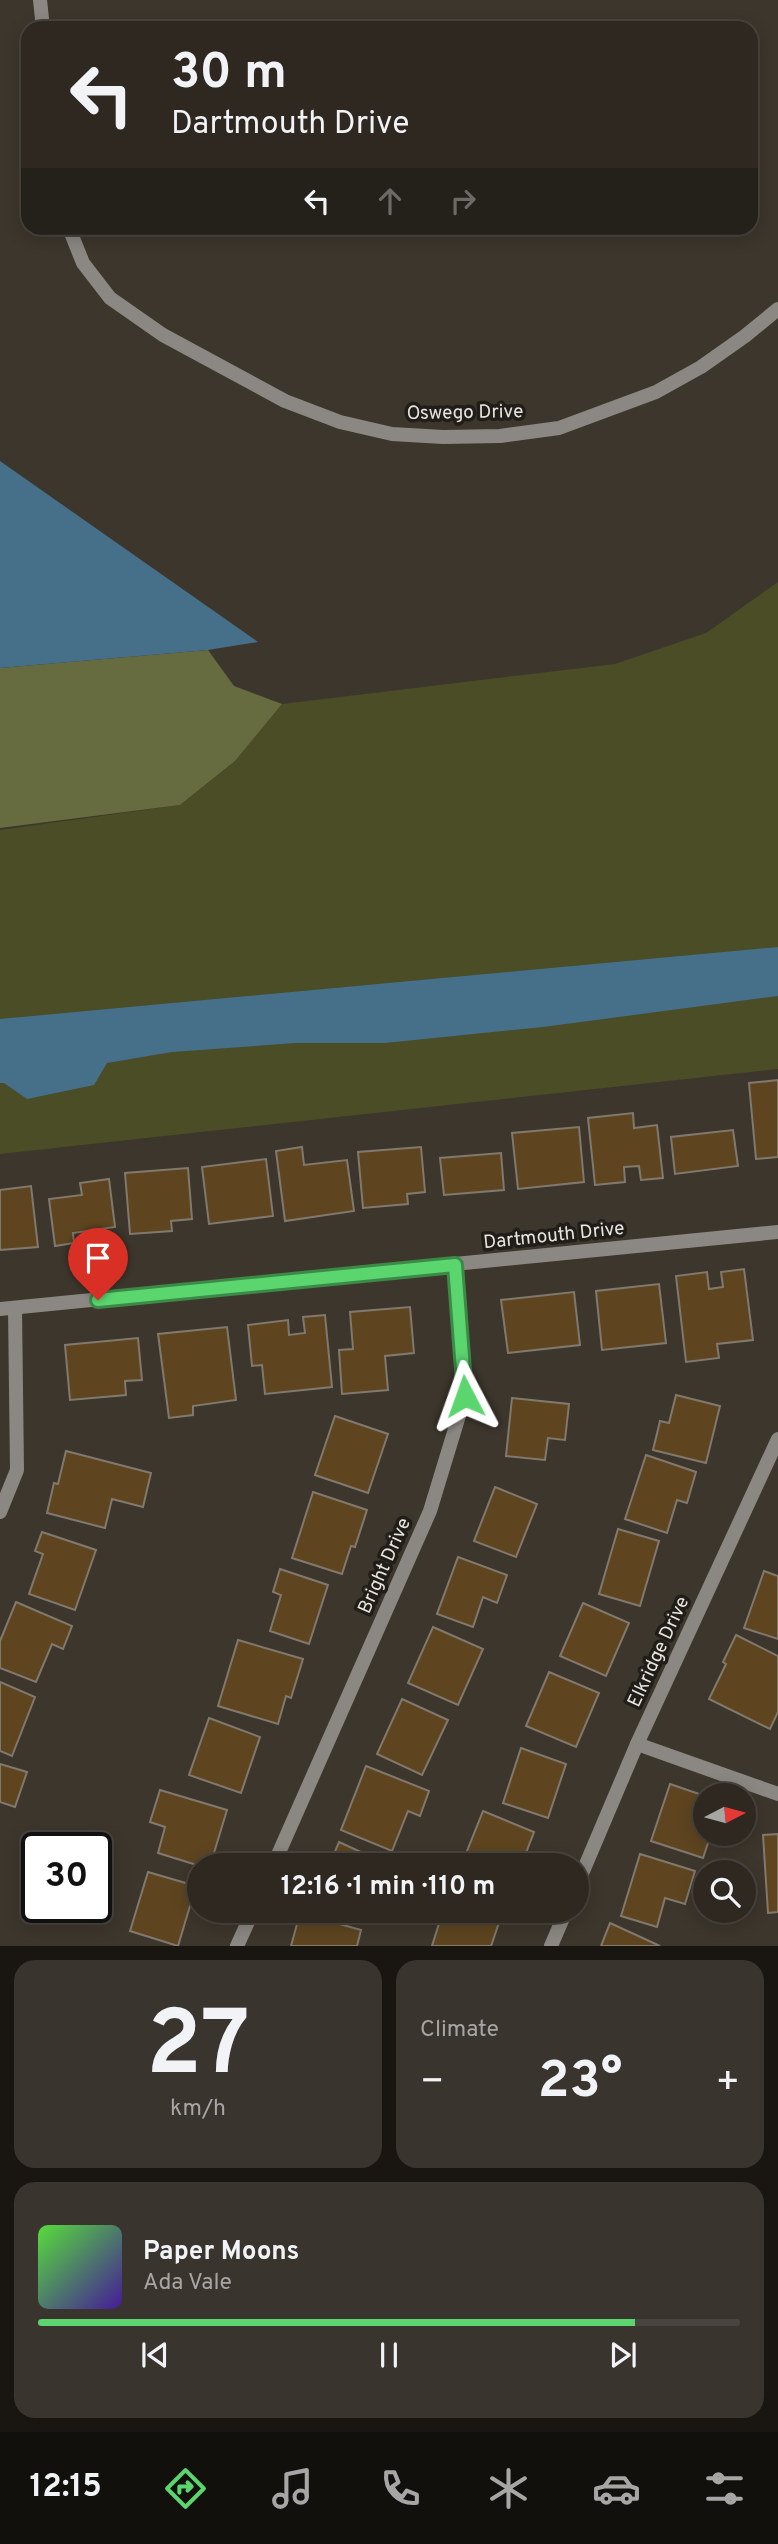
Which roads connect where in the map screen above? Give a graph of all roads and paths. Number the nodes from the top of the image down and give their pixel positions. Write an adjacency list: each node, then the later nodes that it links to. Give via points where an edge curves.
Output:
1 (40, 0): 2 (street)
2 (42, 21)
3 (72, 235): 4 (street, Oswego Drive, via 83,263 110,298 163,335 285,401 340,422 392,434 500,436 559,428 656,392 701,367)
4 (778, 309)
5 (778, 1232): 6 (street, Dartmouth Drive)
6 (455, 1265): 7 (street, Dartmouth Drive); 13 (street, Bright Drive, via 465,1396 430,1511)
7 (15, 1308): 8 (street, Dartmouth Drive); 10 (street, via 17,1470)
8 (0, 1310)
9 (778, 1443): 11 (street, Elkridge Drive)
10 (0, 1512)
11 (637, 1744): 12 (street); 14 (street, Elkridge Drive)
12 (778, 1794)
13 (279, 1853)
14 (589, 1857)
15 (247, 1923): 17 (street)
16 (561, 1923): 18 (street)
17 (237, 1945)
18 (551, 1945)

